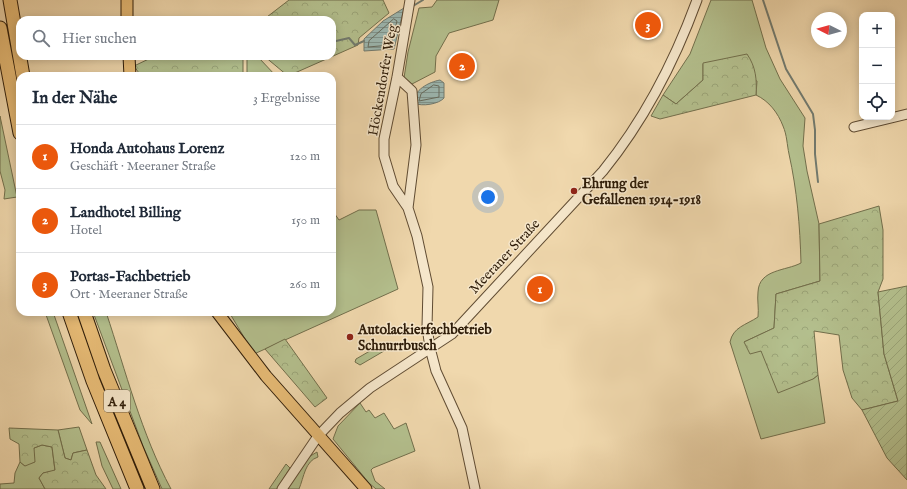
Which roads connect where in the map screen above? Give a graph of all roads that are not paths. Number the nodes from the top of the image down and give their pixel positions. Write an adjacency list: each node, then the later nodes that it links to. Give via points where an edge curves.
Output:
1 (10, 0): 7 (highway)
2 (127, 0): 5 (main road)
3 (410, 0): 12 (street, Höckendorfer Weg)
4 (697, 0): 20 (street, Meeraner Straße, via 665,76 622,147 599,176 452,334)
5 (127, 16)
6 (0, 28): 13 (highway)
7 (16, 35)
8 (20, 60): 10 (highway)
9 (129, 60): 11 (main road)
10 (22, 72)
11 (130, 72)
12 (397, 77): 16 (street, Höckendorfer Weg, via 384,139 384,156 393,186); 16 (street, via 412,90 416,145)
13 (16, 112)
14 (907, 114): 15 (street)
15 (854, 127)
16 (408, 208): 20 (street, Höckendorfer Weg, via 428,287 427,327)
17 (70, 316): 22 (highway, A 4, via 93,381)
18 (85, 316): 23 (highway, A 4)
19 (220, 316): 21 (main road, via 250,358)
20 (430, 348): 21 (street, Meeraner Straße, via 359,396); 26 (street, Höckendorfer Weg, via 436,371 462,428)
21 (318, 436): 24 (street, Meeraner Straße); 25 (main road)
22 (138, 489)
23 (153, 489)
24 (282, 489)
25 (366, 489)
26 (475, 489)

